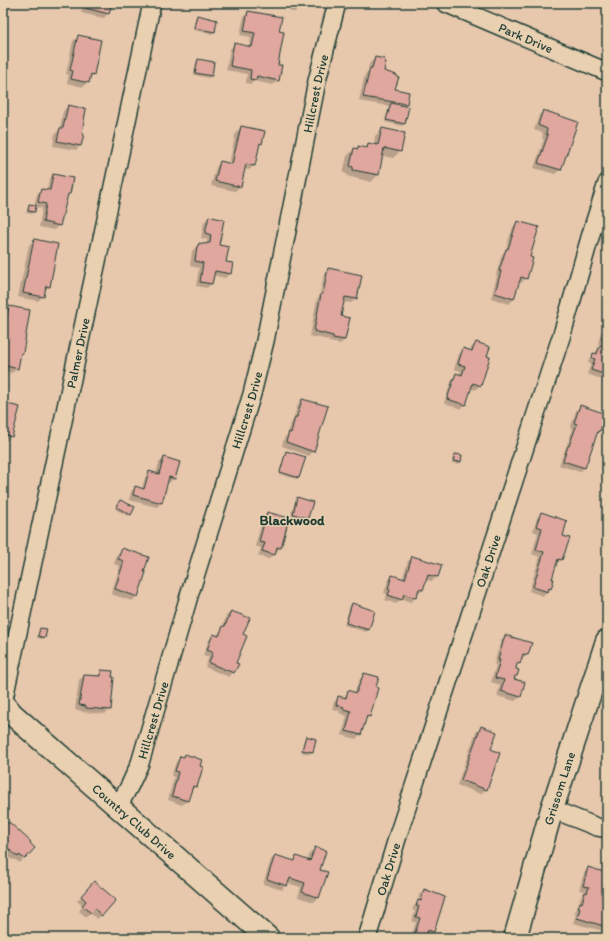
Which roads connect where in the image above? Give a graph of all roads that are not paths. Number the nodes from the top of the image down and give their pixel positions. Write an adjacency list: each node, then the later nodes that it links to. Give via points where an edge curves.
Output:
1 (152, 3): 7 (street, Palmer Drive)
2 (337, 3): 8 (street, Hillcrest Drive, via 315,88 265,341 252,394 140,763)
3 (445, 3): 4 (street, Park Drive)
4 (607, 72)
5 (607, 183): 12 (street, Oak Drive, via 563,331)
6 (607, 641): 9 (street, Grissom Lane)
7 (3, 703): 8 (street, Country Club Drive, via 12,714)
8 (118, 807): 11 (street, Country Club Drive)
9 (552, 809): 10 (street); 13 (street, Grissom Lane)
10 (607, 829)
11 (268, 938)
12 (367, 938)
13 (515, 938)

